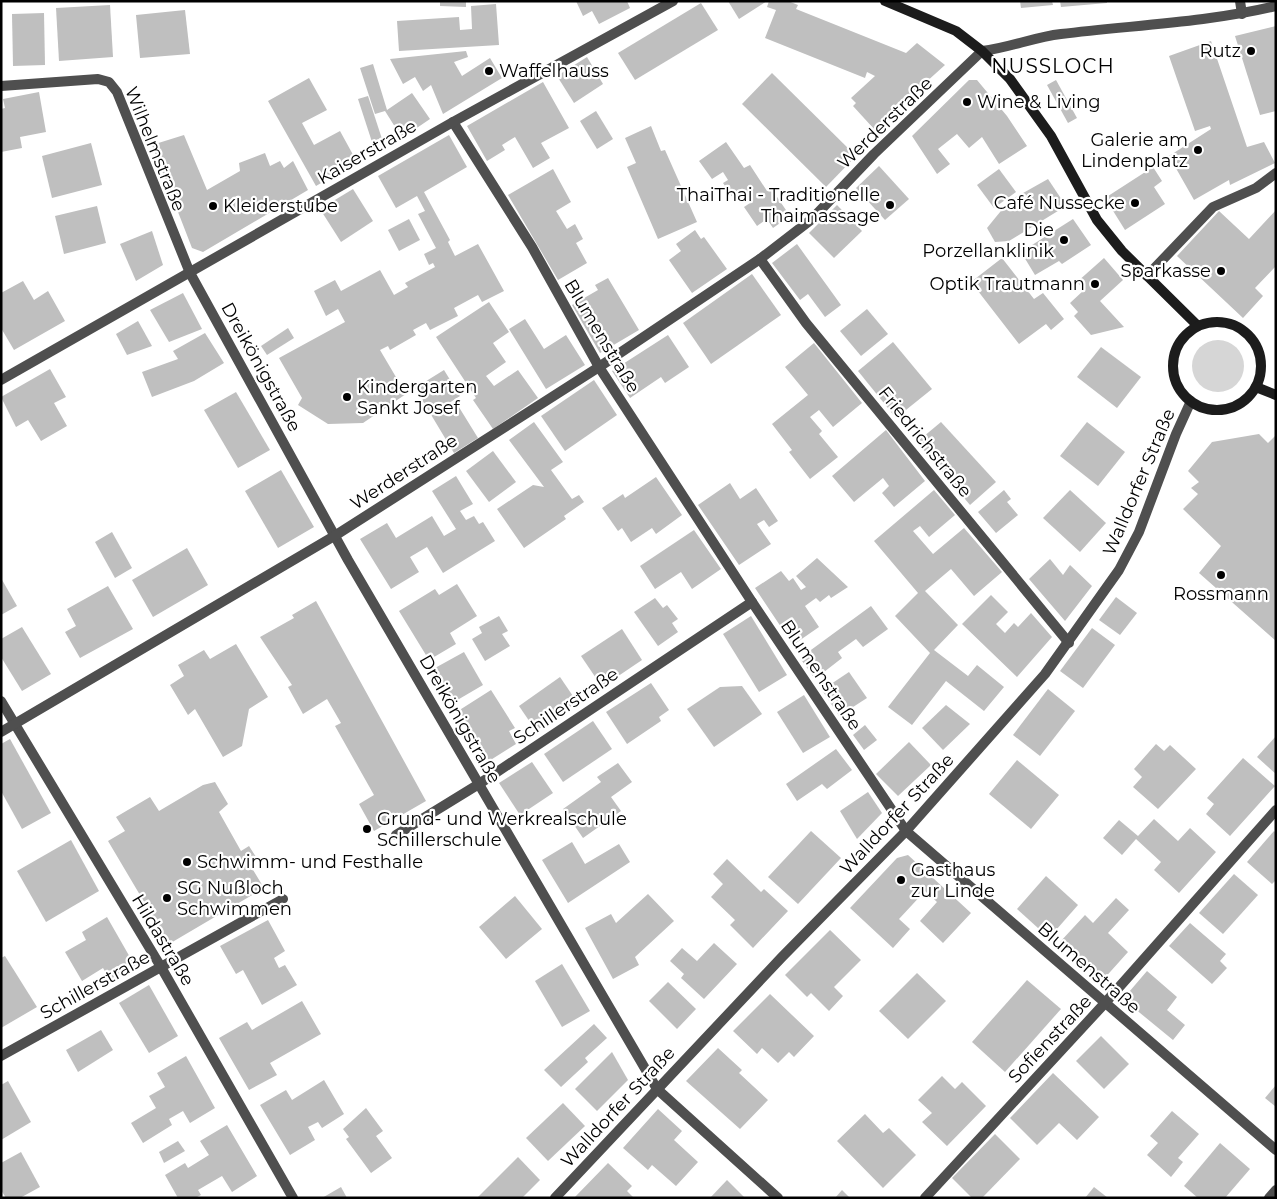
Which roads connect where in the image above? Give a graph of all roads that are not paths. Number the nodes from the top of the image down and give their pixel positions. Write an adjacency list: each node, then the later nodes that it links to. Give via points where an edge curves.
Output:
1 (673, 1): 8 (street, Kaiserstraße)
2 (886, 1): 6 (main road, via 956,31)
3 (1240, 1): 5 (street)
4 (1276, 6): 5 (street)
5 (1242, 14): 6 (street, via 1059,34)
6 (982, 51): 10 (street, Werderstraße, via 874,154 812,219); 12 (main road, via 1010,79 1050,136 1097,220)
7 (1, 86): 11 (street, Wilhelmstraße, via 98,79 110,82 117,92)
8 (453, 122): 11 (street, Kaiserstraße); 14 (street, Blumenstraße, via 532,247)
9 (1276, 173): 12 (street, via 1256,188 1213,207)
10 (760, 259): 14 (street, Werderstraße); 21 (street, Friedrichstraße, via 806,323)
11 (190, 273): 15 (street, Kaiserstraße); 19 (street, Dreikönigstraße)
12 (1147, 276): 13 (main road)
13 (1198, 326): 16 (main road, via 1225,322 1249,335 1261,360 1261,374); 18 (main road, via 1180,344 1174,356 1176,381)
14 (599, 367): 19 (street, Werderstraße); 20 (street, Blumenstraße)
15 (1, 380)
16 (1256, 387): 17 (main road); 18 (main road, via 1244,401 1227,409 1214,410)
17 (1276, 395)
18 (1191, 401): 21 (street, Walldorfer Straße, via 1139,532 1119,570)
19 (336, 535): 23 (street, Werderstraße); 25 (street, Dreikönigstraße)
20 (752, 602): 25 (street, Schillerstraße); 27 (street, Blumenstraße)
21 (1069, 642): 27 (street, Walldorfer Straße, via 992,736)
22 (1, 701): 23 (street, Hildastraße)
23 (14, 724): 24 (street, Werderstraße); 30 (street, Hildastraße)
24 (1, 732)
25 (479, 784): 28 (street, Schillerstraße); 33 (street, Dreikönigstraße)
26 (1276, 810): 31 (street, Sofienstraße)
27 (906, 832): 31 (street, Blumenstraße); 33 (street, Walldorfer Straße)
28 (396, 835)
29 (283, 899): 30 (street, Schillerstraße)
30 (161, 967): 32 (street, Schillerstraße); 36 (street, Hildastraße)
31 (1105, 1004): 34 (street, Blumenstraße); 39 (street, Sofienstraße)
32 (1, 1056)
33 (658, 1089): 37 (street, Walldorfer Straße); 38 (street, Dreikönigstraße)
34 (1276, 1150)
35 (1276, 1190): 40 (street)
36 (293, 1198)
37 (555, 1198)
38 (778, 1198)
39 (925, 1198)
40 (1269, 1198)

